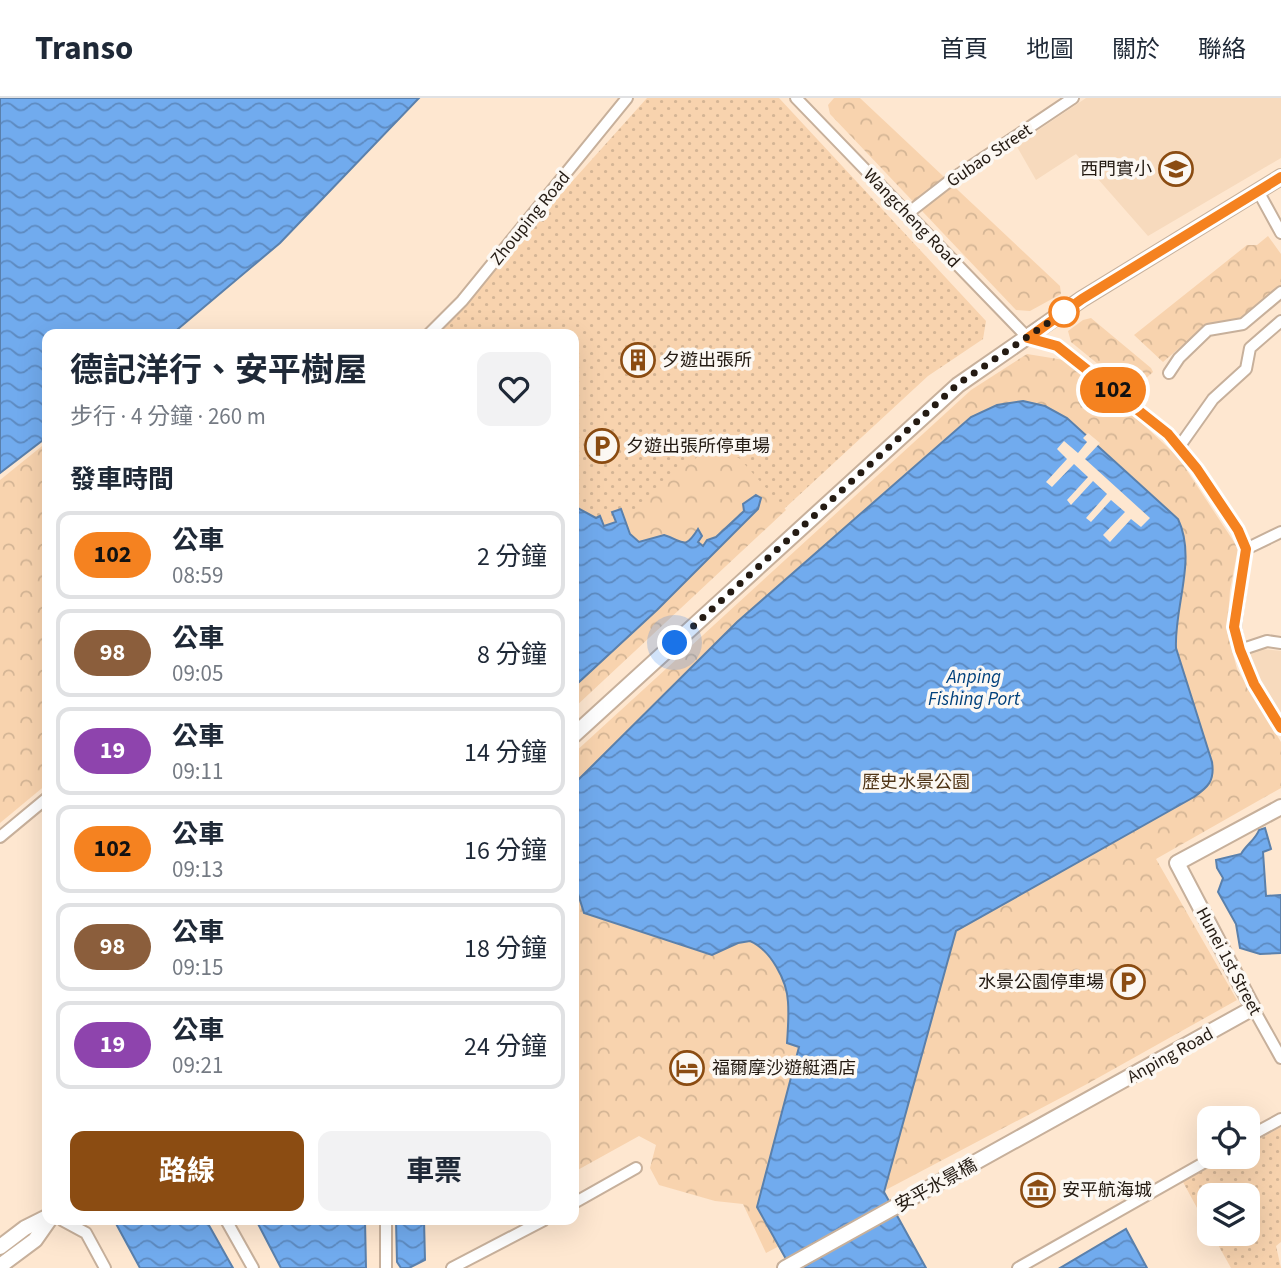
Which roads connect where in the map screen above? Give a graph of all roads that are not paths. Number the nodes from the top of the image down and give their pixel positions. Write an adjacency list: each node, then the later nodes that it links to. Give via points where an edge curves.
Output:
1 (627, 98): 10 (street, Zhouping Road, via 462,301)
2 (796, 98): 6 (street, Wangcheng Road)
3 (1073, 98): 6 (street, Gubao Street)
4 (1281, 177): 5 (street)
5 (1258, 191): 7 (street); 11 (street, via 1082,299)
6 (907, 214): 11 (street, Wangcheng Road)
7 (1281, 233)
8 (1281, 292): 12 (street, via 1243,324 1208,330)
9 (1281, 321): 13 (street, via 1250,348 1246,369 1213,399)
10 (434, 329)
11 (1028, 338): 13 (street, via 1057,346); 19 (street, via 958,384)
12 (1169, 373)
13 (1179, 447): 15 (street, via 1232,521)
14 (1281, 531): 15 (street)
15 (1246, 549): 17 (street, via 1234,627)
16 (1281, 643): 17 (street, via 1267,641)
17 (1240, 650): 18 (street)
18 (1281, 728)
19 (579, 730)
20 (42, 802): 22 (street)
21 (1281, 807): 23 (street, Hunei 1st Street, via 1177,863)
22 (0, 836)
23 (1253, 1008): 24 (street, Hunei 1st Street); 25 (street, Anping Road)
24 (1281, 1058)
25 (1087, 1102): 43 (street, 安平水景橋)
26 (1281, 1119): 27 (street)
27 (1260, 1130)
28 (1197, 1167): 44 (street)
29 (636, 1168): 30 (street)
30 (579, 1200)
31 (42, 1221): 37 (street)
32 (44, 1225): 38 (street, via 35,1240)
33 (71, 1225): 39 (street, via 86,1233)
34 (229, 1225): 40 (street)
35 (386, 1225): 41 (street)
36 (533, 1225): 42 (street)
37 (0, 1247)
38 (0, 1266)
39 (105, 1268)
40 (253, 1268)
41 (386, 1268)
42 (452, 1268)
43 (785, 1268)
44 (1018, 1268)

